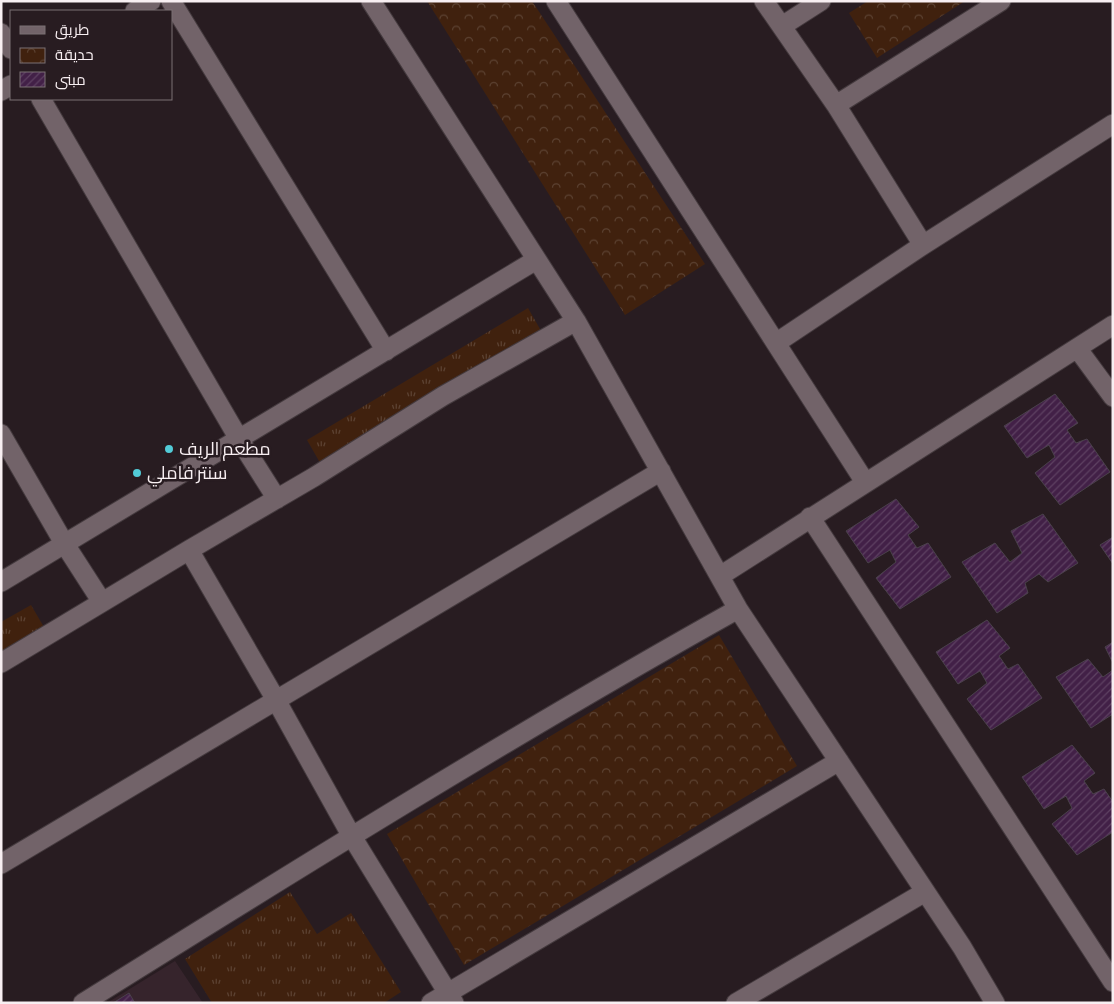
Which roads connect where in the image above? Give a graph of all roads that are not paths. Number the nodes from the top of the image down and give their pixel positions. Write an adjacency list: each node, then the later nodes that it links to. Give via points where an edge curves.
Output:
1 (151, 1): 8 (street)
2 (171, 1): 21 (street)
3 (371, 1): 16 (street)
4 (556, 1): 19 (street)
5 (764, 1): 9 (street)
6 (821, 1): 9 (street)
7 (1001, 1): 13 (street)
8 (137, 10)
9 (782, 26): 13 (street)
10 (1, 33): 11 (street)
11 (10, 47)
12 (42, 100): 24 (street)
13 (836, 105): 15 (street)
14 (1113, 124): 15 (street)
15 (923, 245): 19 (street)
16 (536, 260): 17 (street); 21 (street)
17 (576, 321): 25 (street); 27 (street, via 443,396)
18 (1113, 325): 20 (street)
19 (776, 343): 26 (street)
20 (1077, 348): 22 (street); 26 (street)
21 (386, 351): 24 (street)
22 (1113, 397)
23 (1, 434): 29 (street)
24 (239, 439): 27 (street); 29 (street)
25 (661, 471): 31 (street); 36 (street)
26 (865, 482): 28 (street)
27 (277, 499): 30 (street)
28 (810, 518): 31 (street); 41 (street)
29 (64, 543): 32 (street); 33 (street)
30 (189, 550): 33 (street); 36 (street)
31 (720, 576): 34 (street)
32 (1, 582)
33 (102, 602): 35 (street)
34 (738, 609): 37 (street); 38 (street)
35 (1, 663)
36 (276, 700): 38 (street); 39 (street)
37 (839, 761): 40 (street); 42 (street)
38 (351, 835): 42 (street); 43 (street)
39 (1, 864)
40 (925, 892): 45 (street); 46 (street)
41 (1113, 982)
42 (451, 998): 44 (street)
43 (83, 1003)
44 (431, 1003)
45 (736, 1003)
46 (995, 1003)

